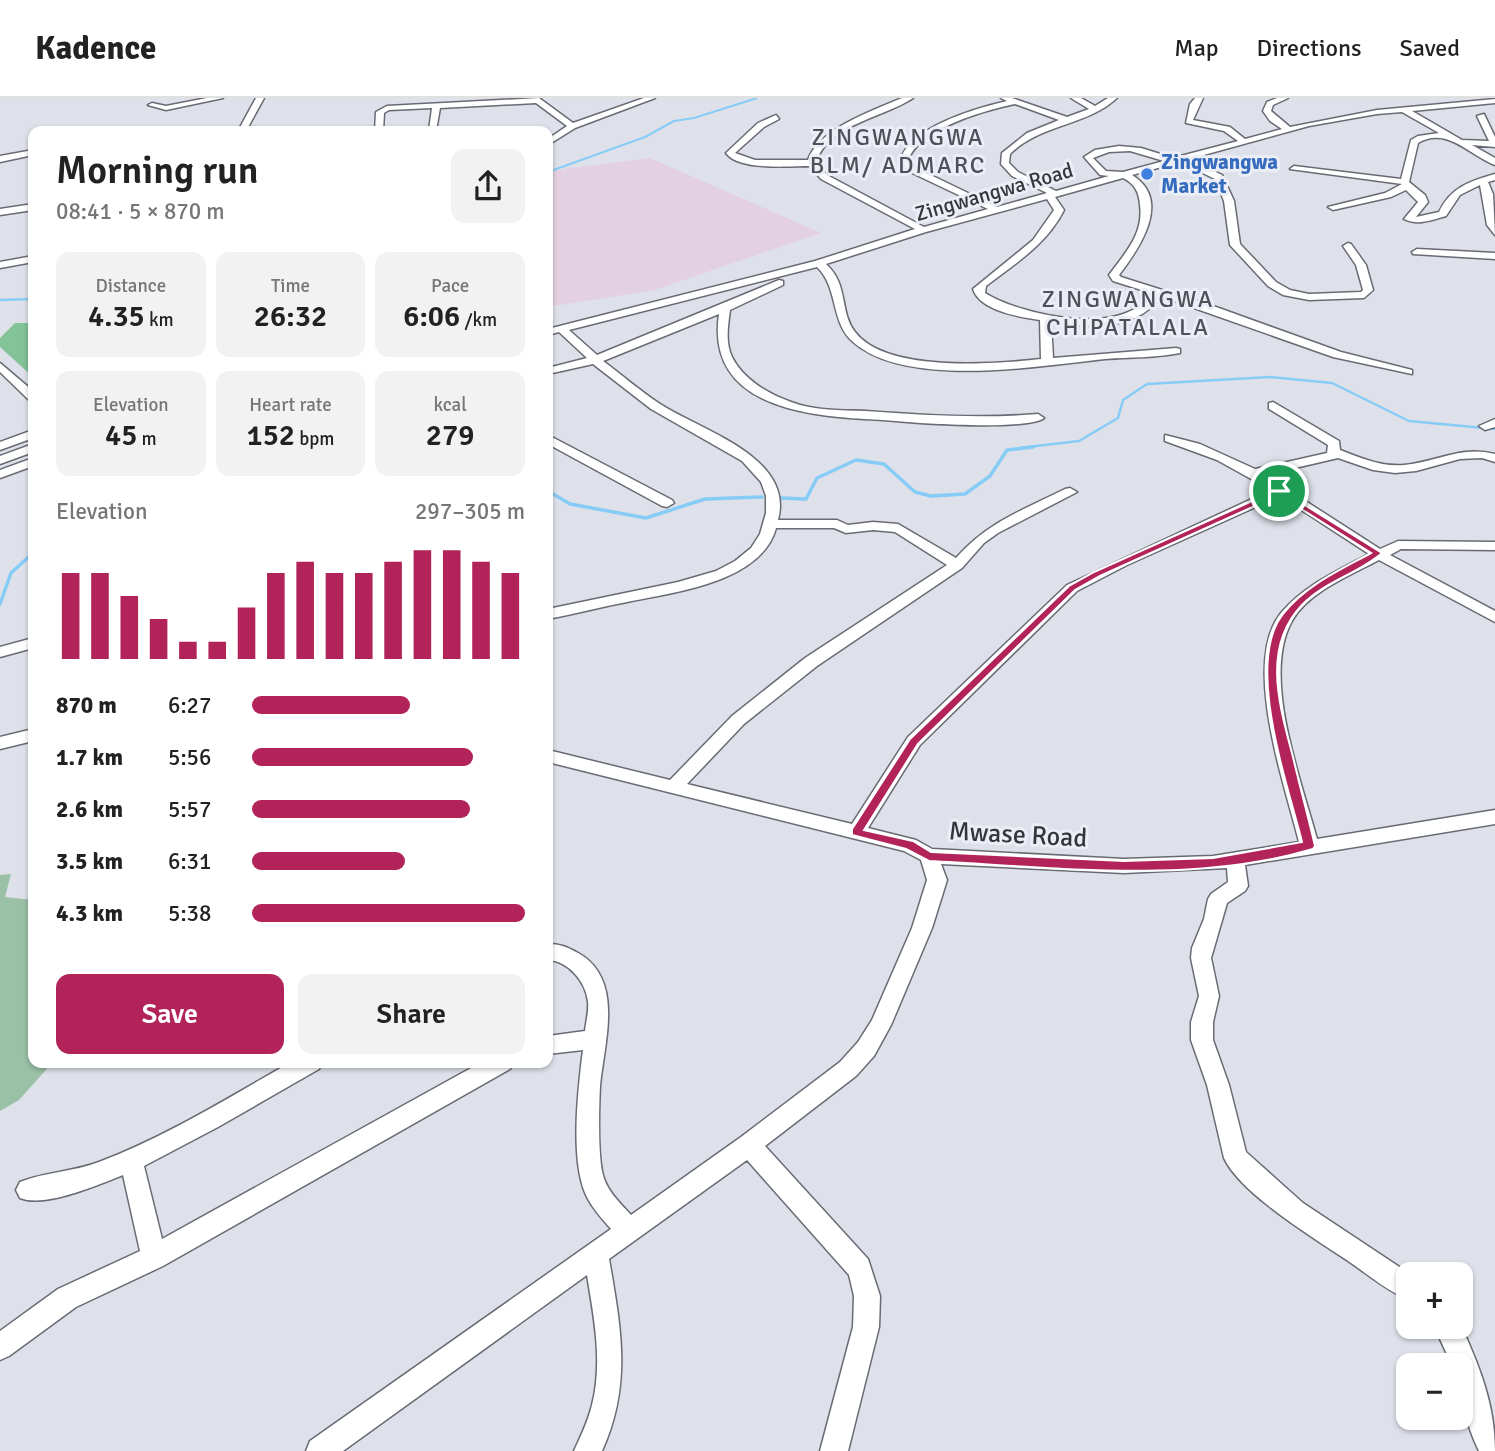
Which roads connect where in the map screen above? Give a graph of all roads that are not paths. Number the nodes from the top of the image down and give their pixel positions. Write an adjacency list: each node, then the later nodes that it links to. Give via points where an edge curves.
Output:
1 (219, 98): 14 (street, via 166,108)
2 (260, 98): 20 (street)
3 (651, 98): 23 (street)
4 (909, 98): 34 (street, via 838,132 817,148)
5 (1005, 98): 12 (street)
6 (1075, 98): 15 (street)
7 (1113, 98): 15 (street)
8 (1199, 98): 27 (street, via 1189,121 1227,129)
9 (1284, 98): 24 (street, via 1270,104 1267,111)
10 (535, 99): 13 (street); 23 (street)
11 (1495, 101): 16 (street, Zingwangwa Road)
12 (1015, 102): 19 (street); 44 (street, via 951,119 904,156 911,169)
13 (430, 103): 21 (street, via 383,110); 22 (street)
14 (152, 105)
15 (1094, 109): 19 (street)
16 (1403, 109): 24 (street, Zingwangwa Road); 25 (street)
17 (1481, 116): 29 (street)
18 (776, 117): 34 (street, via 731,150 733,157 755,163)
19 (1064, 119): 40 (street, via 1016,143 1004,159 1015,174)
20 (245, 126)
21 (379, 126)
22 (433, 126)
23 (572, 127): 26 (street)
24 (1289, 129): 27 (street, Zingwangwa Road)
25 (1444, 135): 28 (street); 39 (street, via 1415,142)
26 (553, 140)
27 (1243, 141): 32 (street, Zingwangwa Road)
28 (1456, 141): 29 (street); 33 (street)
29 (1495, 144)
30 (28, 154): 31 (street)
31 (0, 159)
32 (1176, 160): 36 (street, Zingwangwa Road); 36 (street, via 1128,148 1088,157 1102,173); 50 (street, via 1219,177 1229,201 1235,245 1279,290 1310,297 1364,295 1368,290 1363,269)
33 (1495, 162)
34 (812, 163): 48 (street, via 824,177)
35 (1294, 169): 39 (street)
36 (1126, 175): 40 (street, Zingwangwa Road); 56 (street, via 1140,185 1147,221 1142,237 1115,277)
37 (1495, 177): 38 (street)
38 (1483, 181): 45 (street, via 1455,191); 49 (street, via 1490,190)
39 (1406, 185): 41 (street); 42 (street, via 1388,195)
40 (1053, 195): 44 (street, Zingwangwa Road); 58 (street, via 1059,210 1048,229 978,289 1002,309)
41 (1421, 196): 45 (street); 45 (street, via 1423,202 1409,219 1423,220)
42 (1333, 207)
43 (28, 208): 46 (street)
44 (997, 210): 48 (street, Zingwangwa Road)
45 (1443, 210): 47 (street)
46 (0, 212)
47 (1445, 227)
48 (923, 230): 55 (street, Zingwangwa Road)
49 (1495, 232)
50 (1348, 246)
51 (1417, 252): 52 (street)
52 (1495, 256)
53 (28, 260): 54 (street)
54 (0, 265)
55 (822, 265): 57 (street); 59 (street, Zingwangwa Road); 62 (street, via 836,279 849,331 871,349 931,365)
56 (1156, 293): 58 (street, via 1144,310 1124,318); 65 (street, via 1346,358)
57 (725, 308): 61 (street); 70 (street, via 722,344 737,373 763,394 796,408 986,421)
58 (1045, 318): 62 (street)
59 (555, 331): 61 (street)
60 (1176, 351): 62 (street)
61 (595, 360): 64 (street); 85 (street, via 655,406 760,469 774,496)
62 (1047, 361)
63 (0, 366): 66 (street)
64 (553, 370)
65 (1408, 372)
66 (14, 380): 67 (street); 68 (street)
67 (0, 384)
68 (28, 393)
69 (1273, 406): 76 (street, via 1325,436 1335,444)
70 (1038, 418)
71 (28, 436): 74 (street)
72 (1169, 438): 81 (street, via 1209,450)
73 (553, 442): 84 (street)
74 (0, 446)
75 (28, 450): 78 (street)
76 (1335, 452): 77 (street, via 1397,470 1458,454); 81 (street)
77 (1495, 458)
78 (0, 460)
79 (28, 464): 80 (street)
80 (0, 474)
81 (1251, 475): 82 (street)
82 (1279, 491): 87 (street); 98 (street, via 1072,588 914,741)
83 (1070, 492): 88 (street, via 993,530)
84 (667, 503)
85 (772, 524): 88 (street, via 898,528); 89 (street, via 753,554 719,575)
86 (1495, 546): 87 (street, via 1409,543)
87 (1378, 553): 90 (street); 99 (street, via 1300,601 1286,617 1273,650 1274,704)
88 (957, 565): 96 (street, via 775,689 738,720)
89 (553, 613)
90 (1495, 617)
91 (28, 644): 92 (street)
92 (0, 652)
93 (28, 736): 94 (street)
94 (0, 743)
95 (553, 757): 96 (street, Mwase Road)
96 (673, 788): 98 (street, Mwase Road)
97 (1495, 817): 99 (street, Mwase Road)
98 (856, 832): 100 (street, Mwase Road, via 909,845)
99 (1309, 846): 101 (street, Mwase Road)
100 (929, 856): 101 (street, Mwase Road, via 1124,866); 107 (street, via 937,880 935,892 895,993 866,1049 848,1069)
101 (1234, 859): 113 (street, via 1238,887 1218,899 1201,958 1209,996 1202,1040 1237,1158 1295,1211)
102 (553, 952): 103 (street, via 578,962 592,979 598,1003)
103 (593, 1039): 104 (street); 110 (street, via 591,1181)
104 (553, 1044)
105 (300, 1068): 108 (street)
106 (492, 1068): 112 (street)
107 (750, 1145): 110 (street); 118 (street, via 859,1268 867,1296 866,1327)
108 (131, 1159): 109 (street, via 74,1184); 112 (street)
109 (28, 1190)
110 (628, 1231): 111 (street)
111 (596, 1254): 116 (street); 117 (street, via 611,1366 608,1403)
112 (154, 1257): 115 (street, via 67,1298)
113 (1396, 1279)
114 (1453, 1339): 119 (street, via 1470,1374 1481,1427)
115 (0, 1347)
116 (320, 1451)
117 (588, 1451)
118 (834, 1451)
119 (1493, 1451)

